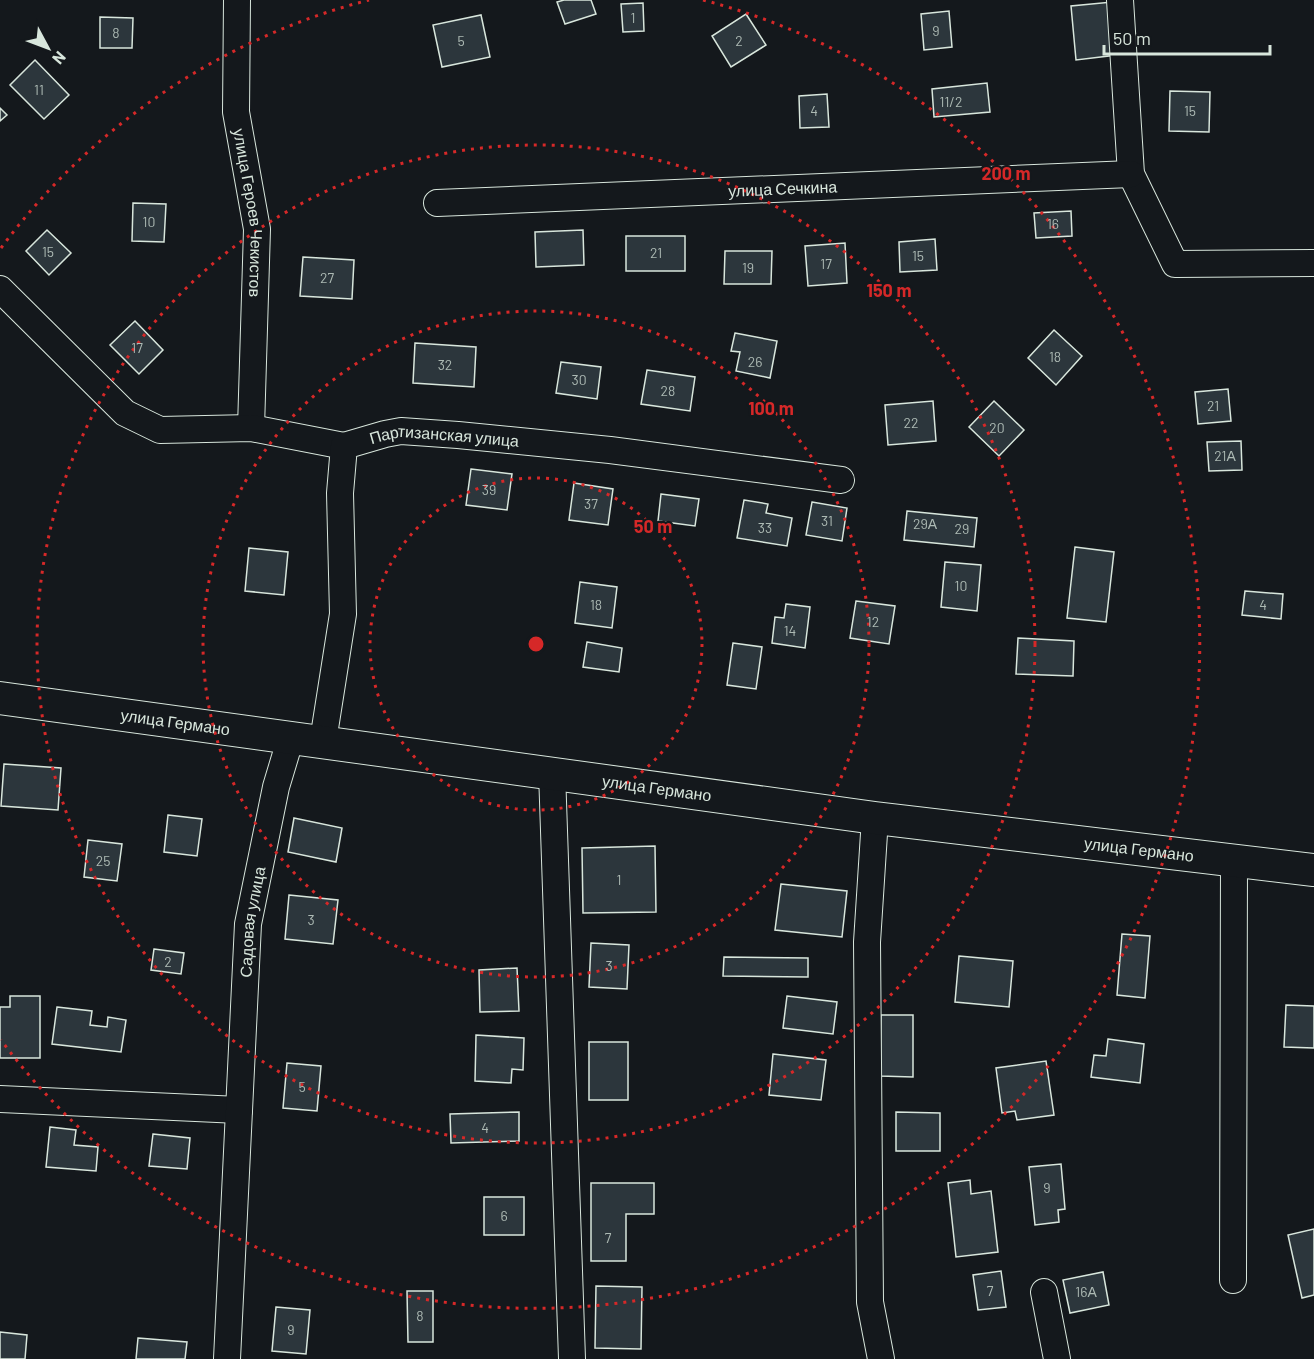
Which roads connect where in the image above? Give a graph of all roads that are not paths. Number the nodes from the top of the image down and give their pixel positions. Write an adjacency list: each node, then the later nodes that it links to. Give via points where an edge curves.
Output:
1 (237, 0): 7 (street, улица Героев Чекистов, via 236,112 257,229)
2 (1120, 0): 3 (street)
3 (1131, 174): 4 (street, улица Сечкина); 5 (street, via 1175,264)
4 (437, 203)
5 (1314, 263)
6 (0, 289): 7 (street, via 124,413 160,430)
7 (251, 428): 8 (street)
8 (344, 446): 9 (street, Партизанская улица, via 401,431 610,450); 12 (street, via 340,493 343,614)
9 (841, 480)
10 (0, 698): 11 (main road, улица Германо)
11 (291, 737): 12 (main road, улица Германо); 18 (street, Садовая улица, via 276,787 248,924)
12 (323, 741): 13 (main road, улица Германо)
13 (552, 772): 14 (main road, улица Германо); 22 (street)
14 (875, 818): 15 (main road, улица Германо); 23 (street, via 867,942 870,1302)
15 (1234, 861): 16 (main road, улица Германо); 19 (street)
16 (1314, 870)
17 (0, 1099): 18 (street)
18 (239, 1110): 21 (street, Садовая улица)
19 (1233, 1280)
20 (1044, 1292): 24 (street)
21 (227, 1359)
22 (572, 1359)
23 (881, 1359)
24 (1057, 1359)

